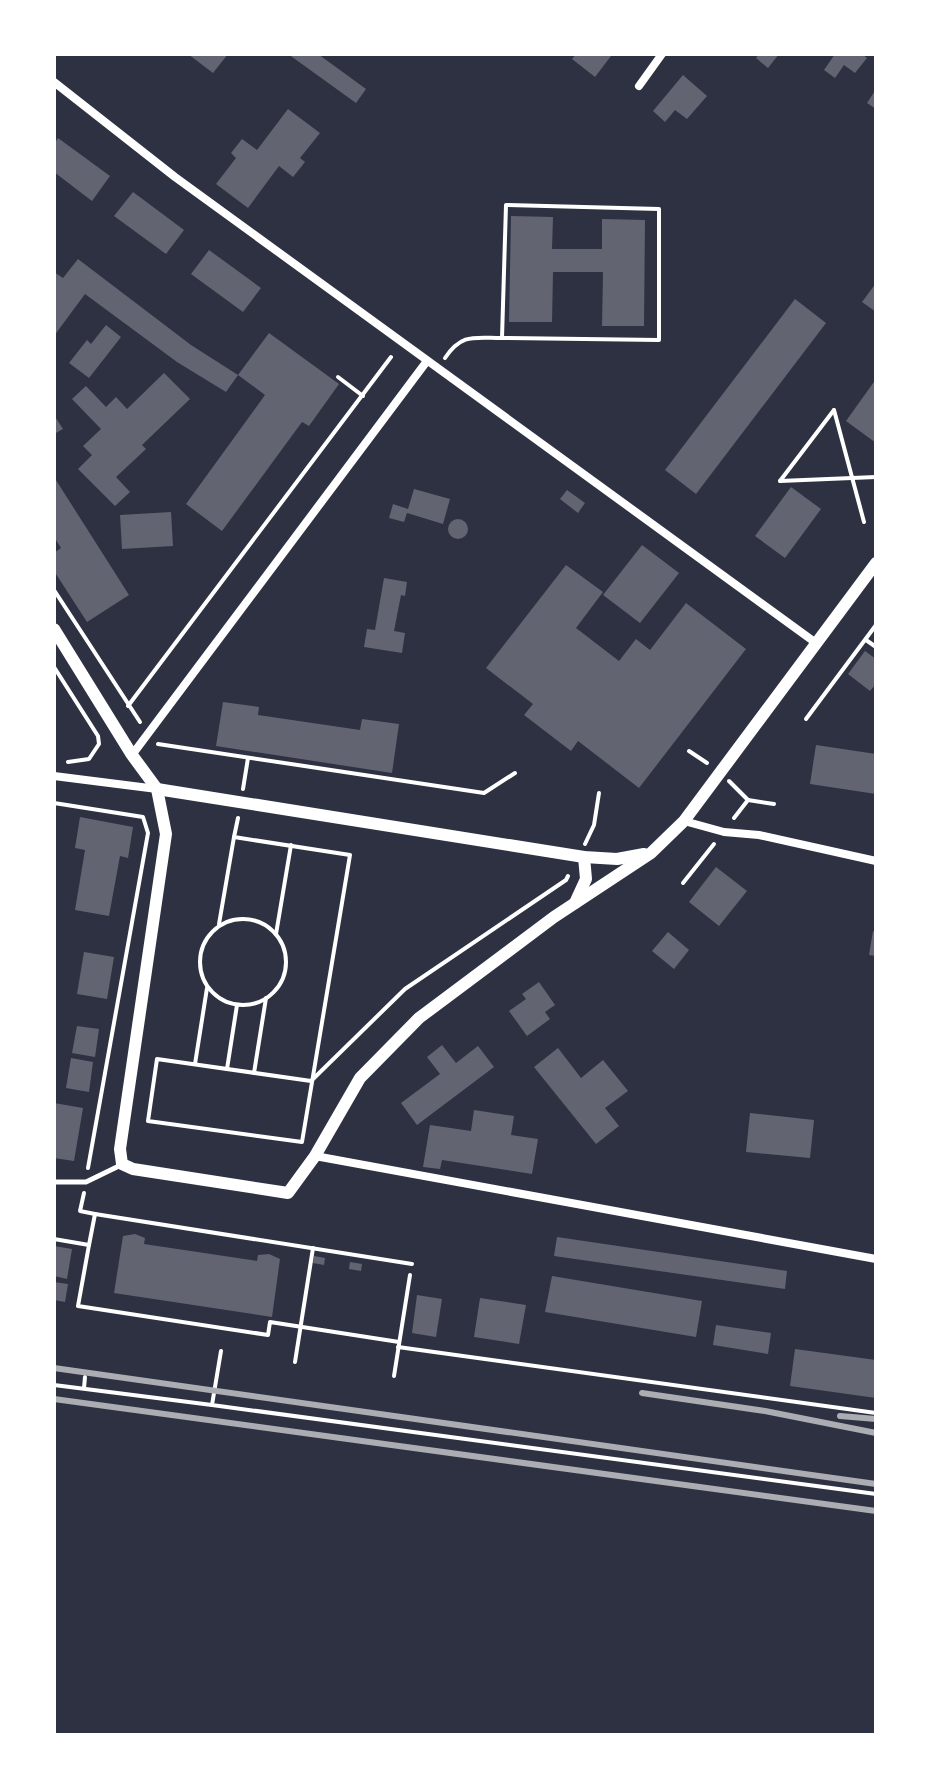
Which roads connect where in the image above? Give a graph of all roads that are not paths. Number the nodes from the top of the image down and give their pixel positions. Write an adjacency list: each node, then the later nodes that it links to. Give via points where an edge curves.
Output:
1 (662, 54): 3 (street)
2 (54, 82): 4 (street)
3 (639, 86)
4 (427, 361): 7 (street); 8 (street)
5 (876, 563): 7 (street)
6 (54, 629): 8 (street)
7 (816, 643): 11 (street)
8 (132, 755): 10 (street)
9 (54, 776): 10 (street)
10 (157, 789): 13 (street); 17 (street, via 166,834)
11 (684, 821): 12 (street); 14 (street)
12 (651, 853): 13 (street, via 617,859); 15 (street)
13 (582, 856): 15 (street, via 586,879)
14 (876, 861)
15 (575, 904): 16 (street, via 419,1018 360,1078)
16 (315, 1156): 17 (street, via 288,1193); 19 (street)
17 (122, 1164): 18 (lane, via 86,1182)
18 (54, 1182)
19 (876, 1259)

